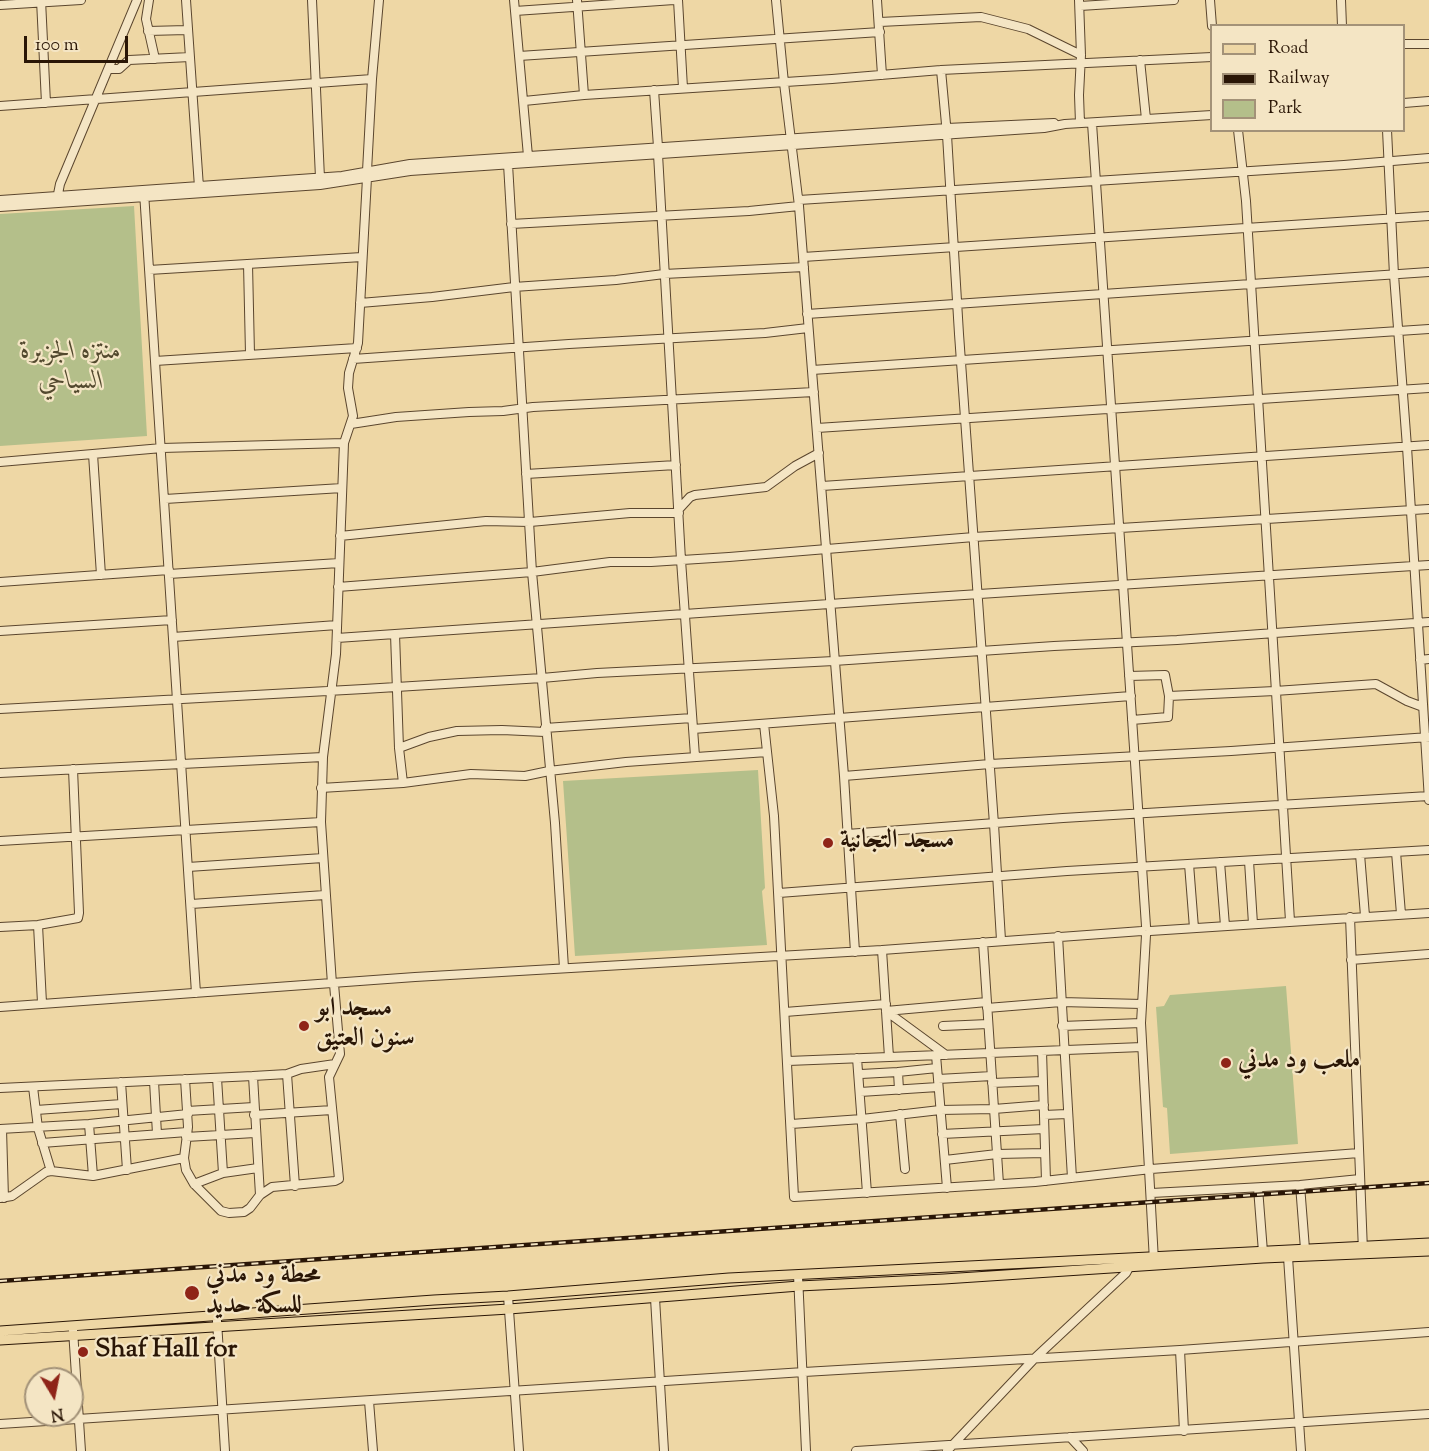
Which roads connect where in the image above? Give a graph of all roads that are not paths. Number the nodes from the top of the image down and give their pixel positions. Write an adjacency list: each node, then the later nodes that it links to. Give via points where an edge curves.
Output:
1 (81, 0): 14 (street)
2 (137, 0): 36 (street)
3 (149, 0): 23 (street)
4 (186, 0): 22 (street)
5 (312, 0): 41 (street)
6 (379, 0): 39 (street)
7 (514, 0): 18 (street)
8 (676, 0): 15 (street); 26 (street)
9 (776, 0): 25 (street)
10 (878, 0): 19 (street)
11 (1174, 0): 16 (street)
12 (1210, 0): 20 (street)
13 (1341, 0): 21 (street)
14 (41, 1): 17 (street); 49 (street)
15 (577, 3): 18 (street); 29 (street)
16 (1080, 3): 34 (street)
17 (0, 6)
18 (515, 11): 30 (street)
19 (880, 22): 24 (street); 34 (street, via 981,17 1028,30)
20 (1212, 24)
21 (1342, 24)
22 (188, 30): 23 (street); 31 (street)
23 (148, 31): 33 (street)
24 (880, 32): 25 (street); 38 (street)
25 (780, 38): 26 (street); 40 (street)
26 (681, 44): 29 (street); 42 (street)
27 (1405, 44): 28 (street)
28 (1429, 44)
29 (581, 51): 30 (street); 45 (street)
30 (519, 56): 47 (street)
31 (190, 57): 33 (street); 44 (street)
32 (1210, 57): 35 (street)
33 (155, 59): 36 (street, via 129,60 119,69)
34 (1081, 59): 35 (street); 37 (street); 54 (street)
35 (1140, 60): 53 (street)
36 (109, 69): 46 (street)
37 (941, 70): 38 (street); 56 (street)
38 (882, 75): 40 (street)
39 (372, 80): 41 (street); 66 (street)
40 (784, 82): 42 (street); 59 (street)
41 (316, 83): 44 (street); 67 (street)
42 (683, 88): 43 (street)
43 (654, 90): 45 (street); 60 (street)
44 (193, 92): 46 (street); 69 (street)
45 (584, 95): 47 (street)
46 (95, 99): 49 (street); 72 (street)
47 (524, 100): 61 (street)
48 (1429, 101): 50 (street)
49 (46, 103): 51 (street)
50 (1405, 103)
51 (0, 106)
52 (1210, 115): 53 (street)
53 (1146, 119): 55 (street)
54 (1080, 123): 55 (street); 56 (street, via 1044,129)
55 (1092, 123): 68 (street)
56 (947, 131): 59 (street); 70 (street)
57 (1238, 132): 65 (street)
58 (1387, 132): 63 (street)
59 (792, 143): 60 (street); 74 (street)
60 (658, 150): 61 (street); 64 (street); 76 (street)
61 (528, 156): 66 (street, via 410,164)
62 (1429, 158): 63 (street)
63 (1387, 161): 65 (street); 78 (street)
64 (508, 164): 66 (street); 79 (street)
65 (1243, 171): 68 (street); 80 (street)
66 (367, 175): 67 (street); 71 (street, via 320,185); 83 (street)
67 (320, 178): 69 (street)
68 (1096, 180): 70 (street); 81 (street)
69 (199, 187): 71 (street)
70 (949, 189): 74 (street); 82 (street)
71 (145, 194): 72 (street); 87 (street)
72 (57, 199): 73 (street); 75 (street)
73 (0, 200)
74 (799, 203): 76 (street); 84 (street)
75 (0, 207)
76 (662, 216): 79 (street); 89 (street)
77 (1429, 216): 78 (street)
78 (1391, 219): 80 (street); 90 (street)
79 (512, 224): 92 (street)
80 (1247, 227): 81 (street); 91 (street)
81 (1101, 237): 82 (street); 93 (street)
82 (953, 248): 84 (street); 95 (street)
83 (362, 257): 85 (street); 94 (street)
84 (803, 257): 86 (street)
85 (248, 264): 87 (street); 105 (street)
86 (804, 267): 89 (street); 96 (street)
87 (149, 270): 107 (street)
88 (1429, 272): 90 (street)
89 (664, 274): 92 (street); 100 (street)
90 (1394, 275): 91 (street); 99 (street)
91 (1250, 284): 93 (street); 101 (street)
92 (514, 288): 94 (street); 102 (street)
93 (1104, 293): 95 (street); 104 (street)
94 (360, 303): 103 (street)
95 (957, 305): 96 (street); 108 (street)
96 (807, 314): 97 (street)
97 (808, 328): 100 (street); 109 (street)
98 (1429, 329): 99 (street)
99 (1399, 331): 101 (street); 111 (street)
100 (668, 338): 102 (street); 114 (street)
101 (1254, 339): 104 (street); 113 (street)
102 (518, 347): 106 (street); 115 (street)
103 (357, 348): 105 (street); 106 (street)
104 (1108, 351): 108 (street); 116 (street)
105 (250, 354): 107 (street)
106 (353, 359): 118 (street, via 348,388 353,409)
107 (155, 361): 123 (street)
108 (961, 361): 109 (street); 117 (street)
109 (812, 370): 112 (street)
110 (1429, 388): 111 (street)
111 (1402, 389): 113 (street); 122 (street)
112 (814, 392): 114 (street); 119 (street)
113 (1257, 399): 116 (street); 126 (street)
114 (673, 400): 115 (street); 128 (street)
115 (522, 409): 118 (street); 130 (street)
116 (1111, 410): 117 (street); 129 (street)
117 (966, 417): 119 (street); 131 (street)
118 (351, 424): 120 (street)
119 (817, 428): 124 (street)
120 (344, 443): 123 (street); 133 (street)
121 (1429, 445): 122 (street)
122 (1407, 447): 126 (street); 136 (street)
123 (162, 448): 125 (street); 134 (street)
124 (819, 453): 132 (street); 137 (street, via 766,488 695,495)
125 (93, 454): 127 (street); 150 (street)
126 (1260, 456): 129 (street); 138 (street)
127 (0, 462)
128 (676, 465): 130 (street); 137 (street)
129 (1115, 467): 131 (street); 140 (street)
130 (526, 474): 139 (street)
131 (970, 475): 132 (street); 142 (street)
132 (822, 486): 143 (street)
133 (342, 488): 134 (street); 141 (street)
134 (165, 499): 148 (street)
135 (1429, 509): 136 (street)
136 (1411, 510): 138 (street); 147 (street)
137 (679, 511): 139 (street); 144 (street)
138 (1264, 519): 140 (street); 151 (street)
139 (530, 522): 141 (street, via 486,521); 149 (street)
140 (1120, 529): 142 (street); 153 (street)
141 (340, 536): 145 (street)
142 (974, 537): 143 (street); 155 (street)
143 (826, 548): 144 (street); 156 (street)
144 (681, 560): 149 (street, via 610,562); 157 (street)
145 (339, 563): 148 (street); 154 (street)
146 (1429, 565): 147 (street)
147 (1414, 566): 151 (street); 161 (street)
148 (169, 572): 150 (street); 158 (street)
149 (532, 572): 154 (street); 160 (street)
150 (100, 575): 152 (street)
151 (1268, 575): 153 (street); 164 (street)
152 (0, 582)
153 (1123, 585): 155 (street); 168 (street)
154 (338, 587): 162 (street)
155 (978, 595): 156 (street); 169 (street)
156 (831, 604): 157 (street); 172 (street)
157 (684, 614): 160 (street); 173 (street)
158 (172, 620): 163 (street); 166 (street)
159 (1429, 622): 161 (street)
160 (537, 623): 165 (street); 175 (street)
161 (1417, 623): 164 (street); 171 (street)
162 (337, 625): 166 (street); 167 (street)
163 (0, 631)
164 (1271, 633): 168 (street); 178 (street)
165 (395, 634): 167 (street); 176 (street)
166 (173, 637): 181 (street)
167 (337, 638): 177 (street)
168 (1127, 644): 169 (street); 174 (street)
169 (982, 651): 172 (street); 183 (street)
170 (1429, 659): 171 (street)
171 (1420, 660): 182 (street)
172 (834, 662): 173 (street); 186 (street)
173 (689, 669): 175 (street); 185 (street)
174 (1129, 676): 179 (street); 180 (street, via 1165,675)
175 (542, 678): 176 (street); 190 (street)
176 (397, 687): 177 (street); 193 (street)
177 (332, 690): 181 (street); 196 (street)
178 (1275, 691): 180 (street); 182 (street, via 1376,684); 192 (street)
179 (1131, 696): 183 (street); 187 (street)
180 (1169, 696): 187 (street, via 1168,717)
181 (178, 699): 184 (street); 198 (street)
182 (1425, 703): 191 (street)
183 (986, 708): 186 (street); 199 (street)
184 (0, 709)
185 (692, 718): 189 (street); 190 (street)
186 (839, 718): 188 (street); 203 (street)
187 (1132, 720): 197 (street)
188 (764, 724): 189 (street); 194 (street)
189 (693, 729): 195 (street)
190 (545, 730): 193 (street, via 457,732); 201 (street)
191 (1427, 737): 192 (street); 206 (street)
192 (1279, 747): 197 (street); 207 (street)
193 (399, 748): 204 (street)
194 (767, 752): 195 (street); 227 (street)
195 (695, 756): 201 (street)
196 (323, 757): 198 (street); 205 (street)
197 (1134, 757): 199 (street); 208 (street)
198 (181, 764): 200 (street); 211 (street)
199 (990, 764): 203 (street); 210 (street)
200 (73, 769): 202 (street); 213 (street)
201 (549, 771): 204 (street, via 525,776 471,774); 249 (street)
202 (0, 773)
203 (844, 776): 212 (street)
204 (403, 783): 205 (street)
205 (321, 788): 209 (street)
206 (1429, 797): 207 (street)
207 (1283, 803): 208 (street); 219 (street)
208 (1138, 814): 210 (street); 224 (street)
209 (321, 822): 211 (street); 218 (street)
210 (994, 824): 212 (street); 225 (street)
211 (185, 829): 213 (street); 223 (street)
212 (847, 834): 226 (street)
213 (75, 837): 214 (street); 236 (street, via 78,918)
214 (0, 841)
215 (1429, 850): 216 (street)
216 (1396, 852): 217 (street); 231 (street)
217 (1359, 854): 219 (street); 232 (street)
218 (323, 858): 223 (street); 228 (street)
219 (1287, 859): 220 (street); 234 (street)
220 (1249, 861): 221 (street); 235 (street)
221 (1220, 862): 222 (street); 237 (street)
222 (1189, 864): 224 (street); 239 (street)
223 (188, 867): 229 (street)
224 (1142, 867): 225 (street); 240 (street)
225 (997, 876): 226 (street); 242 (street)
226 (850, 888): 227 (street); 245 (street)
227 (779, 893): 247 (street)
228 (325, 895): 229 (street); 250 (street)
229 (191, 904): 251 (street)
230 (1429, 913): 231 (street)
231 (1401, 914): 232 (street)
232 (1365, 916): 233 (street)
233 (1350, 917): 234 (street); 248 (street)
234 (1290, 921): 235 (street)
235 (1253, 924): 237 (street)
236 (38, 925): 238 (street); 253 (street)
237 (1225, 926): 239 (street)
238 (0, 927)
239 (1194, 928): 240 (street)
240 (1146, 931): 241 (street); 254 (street)
241 (1058, 936): 242 (street); 252 (street)
242 (1001, 940): 243 (street)
243 (983, 942): 244 (street); 255 (street)
244 (882, 950): 245 (street); 257 (street)
245 (855, 952): 247 (street)
246 (1429, 954): 248 (street)
247 (783, 955): 249 (street); 258 (street)
248 (1352, 960): 320 (street)
249 (564, 968): 250 (street)
250 (333, 984): 251 (street); 272 (street, via 340,1054)
251 (196, 993): 253 (street)
252 (1061, 1002): 254 (street); 255 (street); 262 (street)
253 (42, 1003): 256 (street)
254 (1142, 1004): 259 (street)
255 (987, 1005): 257 (street); 260 (street)
256 (0, 1006)
257 (886, 1007): 258 (street); 268 (street); 269 (street)
258 (785, 1012): 271 (street)
259 (1141, 1023): 262 (street); 263 (street)
260 (988, 1024): 261 (street); 266 (street)
261 (943, 1026)
262 (1062, 1026): 264 (street)
263 (1142, 1047): 264 (street); 326 (street)
264 (1064, 1050): 265 (street); 301 (street)
265 (1042, 1051): 266 (street); 282 (street)
266 (990, 1053): 268 (street); 280 (street)
267 (936, 1055): 268 (street); 269 (street); 273 (street)
268 (946, 1055)
269 (889, 1057): 270 (street)
270 (857, 1058): 271 (street); 288 (street)
271 (788, 1061): 306 (street)
272 (335, 1064): 275 (street); 294 (street, via 329,1077)
273 (937, 1068): 274 (street); 284 (street)
274 (898, 1072): 276 (street); 287 (street)
275 (287, 1074): 277 (street); 298 (street)
276 (861, 1074)
277 (253, 1076): 278 (street); 296 (street)
278 (217, 1078): 279 (street); 291 (street)
279 (185, 1079): 281 (street); 297 (street)
280 (992, 1079): 282 (street); 284 (street); 292 (street)
281 (154, 1081): 283 (street); 302 (street)
282 (1043, 1081): 290 (street)
283 (121, 1082): 285 (street); 289 (street)
284 (938, 1083): 287 (street); 295 (street)
285 (33, 1087): 286 (street); 293 (street)
286 (0, 1088)
287 (899, 1090): 288 (street)
288 (860, 1092): 303 (street)
289 (122, 1104): 293 (street); 304 (street)
290 (1044, 1105): 292 (street); 300 (street)
291 (218, 1109): 296 (street); 297 (street); 315 (street)
292 (994, 1109): 295 (street); 310 (street)
293 (36, 1110): 307 (street)
294 (332, 1110): 298 (street); 337 (street, via 339,1179)
295 (940, 1110): 299 (street); 314 (street)
296 (254, 1111): 298 (street); 311 (street)
297 (187, 1112): 302 (street); 313 (street)
298 (289, 1113): 337 (street)
299 (900, 1114): 303 (street); 325 (street)
300 (1044, 1114): 301 (street); 309 (street)
301 (1067, 1114): 331 (street)
302 (156, 1116): 304 (street); 312 (street)
303 (861, 1119): 306 (street); 340 (street)
304 (123, 1120): 305 (street); 316 (street)
305 (89, 1124): 307 (street); 317 (street)
306 (791, 1124): 340 (street, via 794,1197)
307 (38, 1128): 308 (street); 318 (street)
308 (1, 1129): 343 (street)
309 (1044, 1129): 310 (street); 319 (street)
310 (995, 1130): 314 (street); 321 (street)
311 (255, 1133): 315 (street); 324 (street)
312 (158, 1134): 313 (street); 316 (street)
313 (186, 1134): 315 (street); 322 (street)
314 (942, 1134): 323 (street)
315 (220, 1136): 329 (street)
316 (125, 1137): 317 (street); 327 (street)
317 (90, 1140): 318 (street); 330 (street)
318 (42, 1143): 328 (street)
319 (1045, 1153): 321 (street); 333 (street)
320 (1359, 1153): 326 (street); 332 (street)
321 (997, 1154): 323 (street); 335 (street)
322 (184, 1158): 327 (street); 334 (street)
323 (945, 1160): 338 (street)
324 (258, 1168): 329 (street); 342 (street)
325 (905, 1169)
326 (1151, 1169): 331 (street); 341 (street)
327 (127, 1170): 330 (street)
328 (51, 1171): 330 (street); 343 (street, via 12,1196)
329 (223, 1173): 334 (street)
330 (93, 1176)
331 (1072, 1178): 333 (street)
332 (1360, 1179): 336 (street); 346 (street)
333 (1046, 1181): 335 (street)
334 (194, 1184): 342 (street, via 216,1207 229,1213 244,1212)
335 (999, 1184): 338 (street)
336 (1300, 1185): 339 (street); 345 (street)
337 (295, 1186): 342 (street, via 272,1187)
338 (947, 1188): 340 (street)
339 (1257, 1188): 341 (street); 348 (street)
340 (867, 1193)
341 (1152, 1193): 350 (street)
342 (260, 1195)
343 (2, 1198)
344 (1429, 1243): 346 (main road)
345 (1305, 1249): 346 (main road); 348 (main road)
346 (1363, 1250): 347 (main road); 349 (main road)
347 (1429, 1251)
348 (1263, 1252): 350 (main road)
349 (1288, 1257): 350 (main road); 363 (street)
350 (1154, 1261): 351 (main road)
351 (1131, 1262): 352 (main road); 353 (main road, via 944,1280); 365 (street, via 1126,1273)
352 (798, 1275): 353 (street); 354 (main road)
353 (799, 1287): 355 (main road); 367 (street)
354 (508, 1296): 356 (street); 357 (main road)
355 (655, 1298): 356 (main road); 368 (street)
356 (509, 1309): 358 (main road); 369 (street)
357 (217, 1316): 358 (street); 359 (main road)
358 (218, 1328): 359 (main road); 371 (street)
359 (73, 1330): 360 (main road); 362 (main road); 366 (street)
360 (0, 1331)
361 (1429, 1332): 363 (street)
362 (0, 1340)
363 (1293, 1342): 364 (street); 376 (street)
364 (1180, 1350): 365 (street); 378 (street)
365 (1035, 1358): 367 (street); 382 (street)
366 (75, 1367)
367 (804, 1372): 368 (street); 388 (street)
368 (660, 1382): 369 (street); 387 (street)
369 (514, 1392): 370 (street); 386 (street)
370 (369, 1401): 371 (street); 385 (street)
371 (223, 1410): 373 (street); 384 (street)
372 (1429, 1414): 376 (street)
373 (84, 1419)
374 (24, 1422): 375 (street)
375 (0, 1424)
376 (1298, 1424): 378 (street); 392 (street)
377 (80, 1427): 383 (street)
378 (1184, 1431): 379 (street)
379 (1070, 1437): 380 (street); 391 (street)
380 (1025, 1440): 381 (street); 390 (street)
381 (965, 1447): 382 (street)
382 (950, 1448): 389 (street)
383 (81, 1451)
384 (225, 1451)
385 (373, 1451)
386 (519, 1451)
387 (664, 1451)
388 (806, 1451)
389 (856, 1451)
390 (1026, 1451)
391 (1083, 1451)
392 (1301, 1451)

